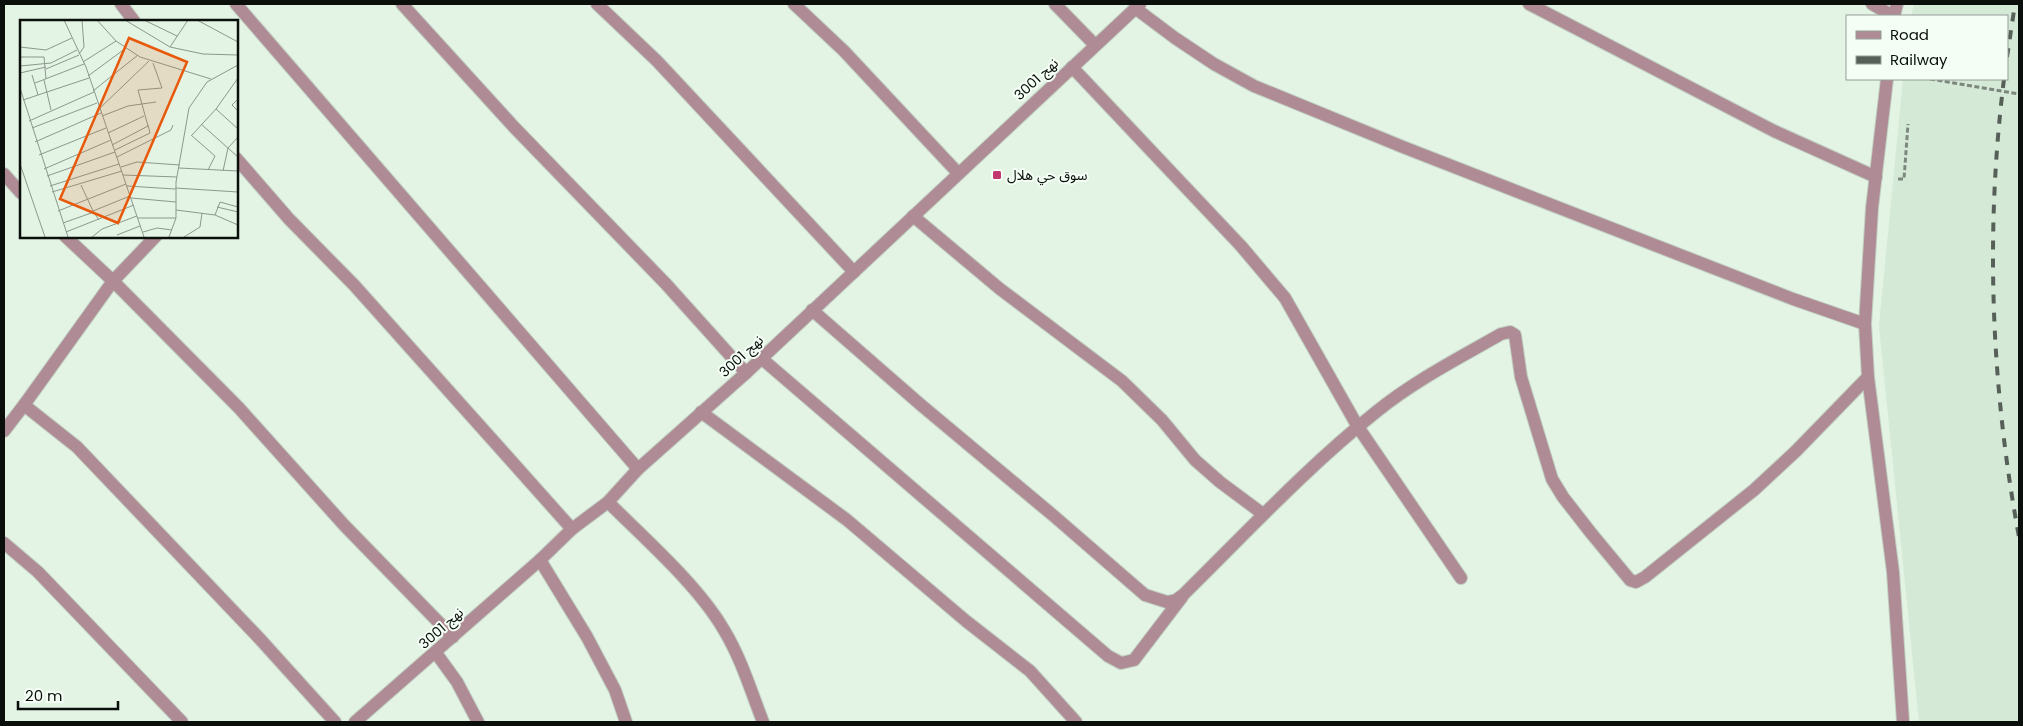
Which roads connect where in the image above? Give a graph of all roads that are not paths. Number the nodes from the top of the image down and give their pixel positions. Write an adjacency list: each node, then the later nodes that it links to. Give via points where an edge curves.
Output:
1 (121, 4): 11 (street)
2 (236, 4): 34 (street)
3 (402, 4): 28 (street)
4 (597, 4): 23 (street, via 664,68)
5 (794, 4): 16 (street, via 844,50)
6 (1055, 4): 12 (street)
7 (1529, 4): 18 (street, via 1774,131)
8 (1872, 4): 10 (street)
9 (1137, 6): 12 (street, نهج 3001); 26 (street, via 1214,64 1254,86 1430,158)
10 (1891, 15)
11 (133, 20)
12 (1095, 44): 13 (street, نهج 3001)
13 (1072, 67): 16 (street, نهج 3001); 33 (street, via 1285,298)
14 (1887, 80): 18 (street)
15 (238, 160): 37 (street)
16 (958, 173): 20 (street, نهج 3001)
17 (4, 174): 19 (street)
18 (1876, 177): 26 (street)
19 (20, 192)
20 (913, 216): 23 (street, نهج 3001); 36 (street, via 1000,289 1129,387 1195,460)
21 (68, 238): 24 (street)
22 (154, 238): 24 (street)
23 (854, 272): 25 (street, نهج 3001)
24 (113, 281): 30 (street); 42 (street, via 239,408 344,525)
25 (812, 310): 27 (street, نهج 3001); 41 (street, via 1146,595 1167,602)
26 (1865, 324): 29 (street)
27 (761, 358): 28 (street, نهج 3001); 41 (street, via 1108,656 1121,663 1134,660)
28 (746, 373): 31 (street, نهج 3001)
29 (1868, 376): 33 (street, via 1754,490 1636,582 1630,580 1590,533 1552,479 1521,377 1517,344 1510,332 1438,370); 51 (street, via 1893,572)
30 (24, 405): 32 (street); 45 (street, via 77,447)
31 (701, 412): 34 (street, نهج 3001); 50 (street, via 847,520 1030,671)
32 (6, 422)
33 (1358, 427): 36 (street); 40 (street)
34 (638, 469): 35 (street, نهج 3001)
35 (608, 502): 37 (street, نهج 3001); 49 (street, via 710,609 736,654)
36 (1263, 514): 41 (street)
37 (572, 529): 39 (street, نهج 3001)
38 (4, 543): 44 (street, via 38,572)
39 (540, 560): 42 (street, نهج 3001); 48 (street, via 587,637 615,690)
40 (1461, 578)
41 (1184, 594)
42 (453, 637): 43 (street, نهج 3001)
43 (436, 653): 46 (street, نهج 3001); 47 (street, via 457,682)
44 (182, 722)
45 (335, 722)
46 (355, 722)
47 (478, 722)
48 (626, 722)
49 (763, 722)
50 (1076, 722)
51 (1903, 722)

